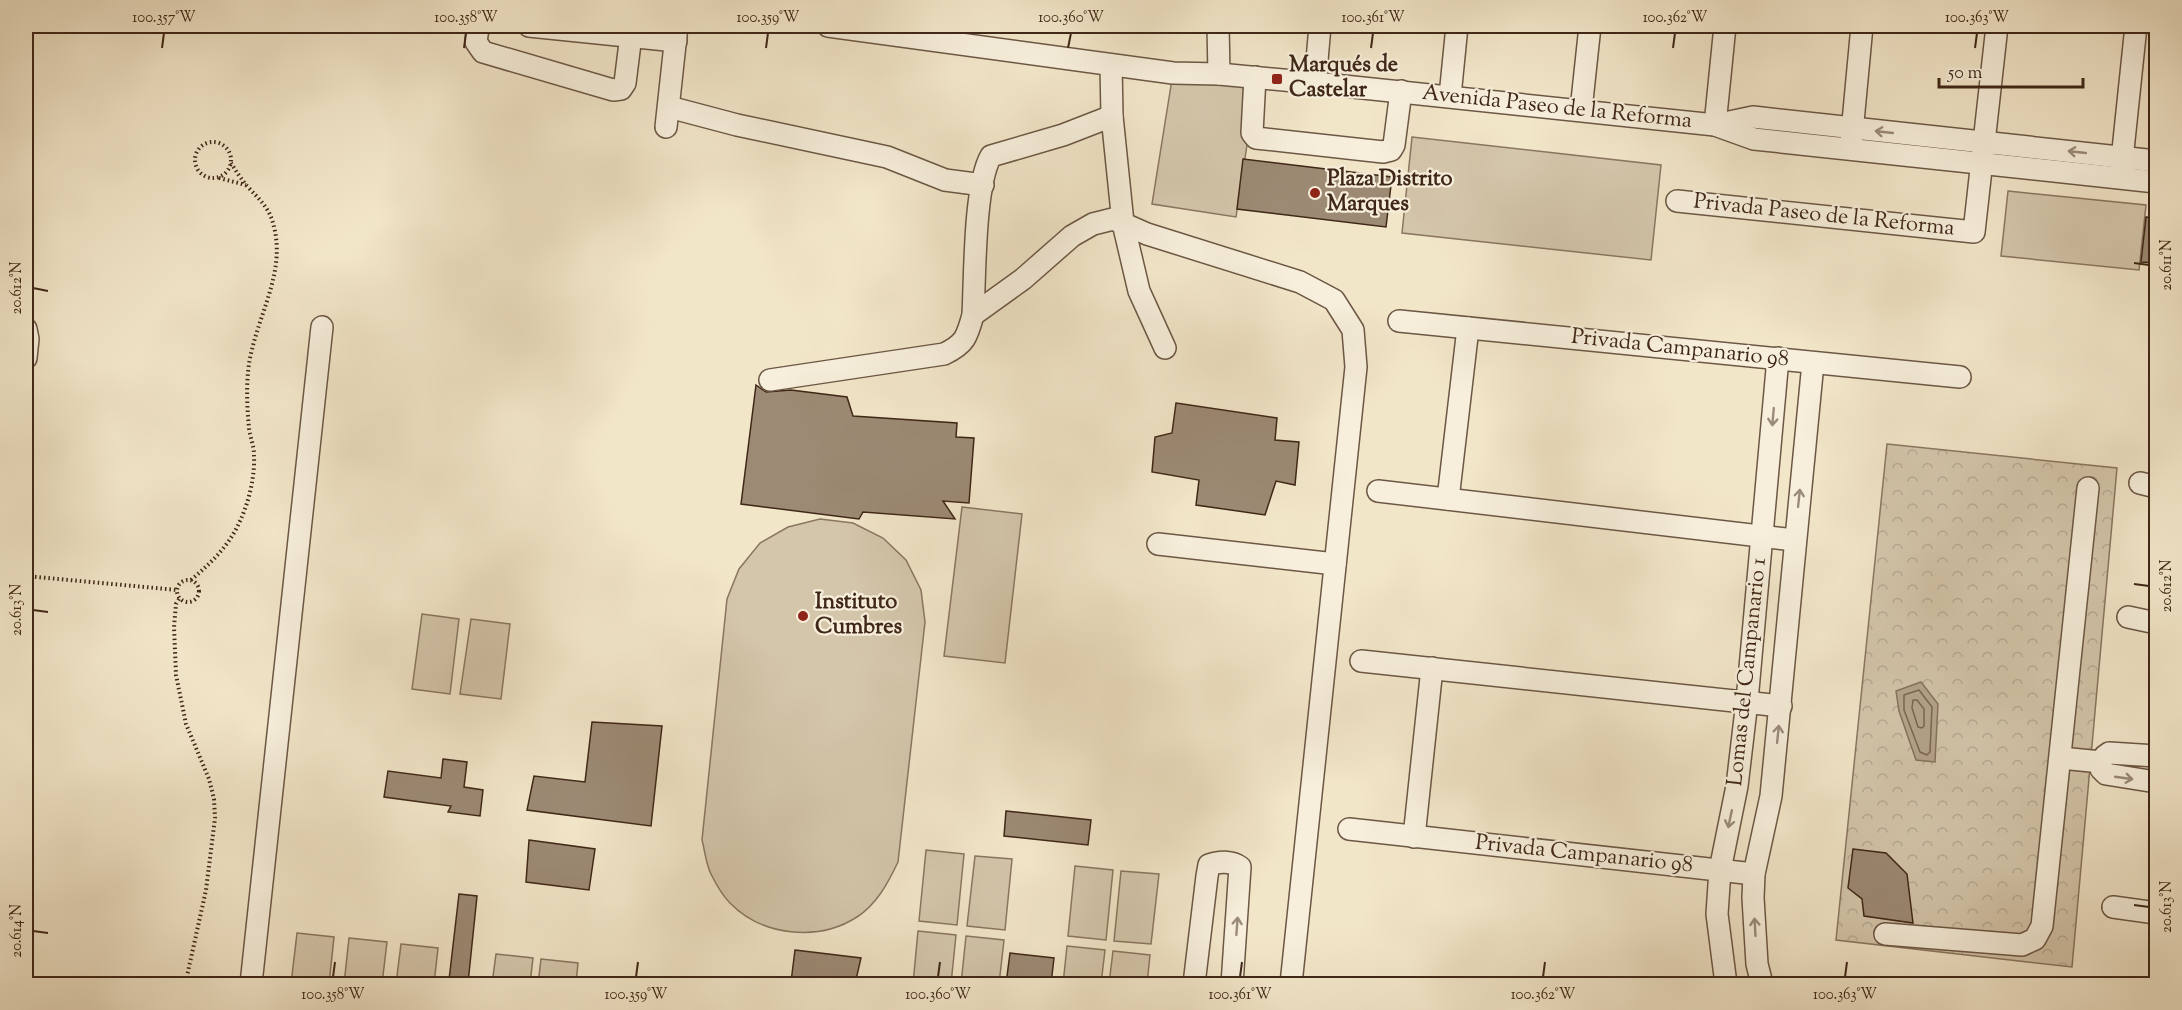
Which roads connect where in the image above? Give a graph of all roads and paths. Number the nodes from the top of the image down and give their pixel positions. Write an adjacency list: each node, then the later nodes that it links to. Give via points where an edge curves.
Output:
1 (481, 26): 13 (street, via 476,42 483,52 613,90 621,89 625,83)
2 (529, 26): 13 (street)
3 (828, 26): 14 (street, Avenida Paseo de la Reforma)
4 (1218, 26): 15 (street)
5 (1320, 26): 17 (street)
6 (1457, 26): 19 (street)
7 (1590, 26): 20 (street)
8 (1725, 26): 22 (street)
9 (1862, 26): 23 (street)
10 (1997, 26): 24 (street)
11 (2136, 26): 25 (street)
12 (677, 33): 13 (street); 31 (street, via 668,117 737,125 887,157 945,180)
13 (631, 35)
14 (1112, 65): 15 (street, Avenida Paseo de la Reforma); 21 (street)
15 (1219, 74): 16 (street, Avenida Paseo de la Reforma)
16 (1255, 77): 17 (street, Avenida Paseo de la Reforma); 18 (street, via 1252,133 1256,138 1383,152 1394,145)
17 (1314, 83): 18 (street, Avenida Paseo de la Reforma)
18 (1401, 92): 19 (street, Avenida Paseo de la Reforma)
19 (1450, 96): 20 (street, Avenida Paseo de la Reforma)
20 (1581, 110): 22 (street, Avenida Paseo de la Reforma)
21 (1112, 116): 31 (street, via 991,156); 34 (street)
22 (1714, 125): 23 (street, Avenida Paseo de la Reforma, via 1754,139)
23 (1852, 139): 24 (street, Avenida Paseo de la Reforma)
24 (1983, 153): 25 (street, Avenida Paseo de la Reforma, one-way to 24); 29 (street, Avenida Paseo de la Reforma); 33 (street, Privada Paseo de la Reforma, via 1974,231)
25 (2122, 157): 26 (street, Avenida Paseo de la Reforma); 29 (street)
26 (2157, 161)
27 (231, 164): 28 (path); 28 (path, via 231,154 225,146 208,142 200,147 195,165 208,178); 32 (path)
28 (218, 178): 32 (path)
29 (2120, 178): 30 (street, Avenida Paseo de la Reforma)
30 (2157, 182)
31 (983, 185): 35 (street)
32 (247, 186): 54 (path, via 266,205 274,227 277,259 249,363 252,475 240,521 226,545)
33 (1677, 201)
34 (1123, 223): 35 (street, via 1113,219 1093,224 1072,236 1023,279); 40 (street, via 1139,291); 52 (street, via 1300,282 1334,300 1347,320 1353,330 1356,367)
35 (973, 315): 45 (street, via 961,346 944,354)
36 (1399, 321): 38 (street, Privada Campanario 98)
37 (321, 327): 75 (street)
38 (1468, 328): 42 (street, Privada Campanario 98); 48 (street)
39 (26, 329): 41 (street)
40 (1165, 348)
41 (26, 358)
42 (1778, 358): 43 (street, Privada Campanario 98); 49 (street, Lomas del Campanario 1, one-way to 49)
43 (1813, 363): 44 (street, Privada Campanario 98); 50 (street, Lomas del Campanario 1, one-way to 43)
44 (1960, 377)
45 (770, 380)
46 (2088, 488): 64 (street)
47 (1378, 491): 48 (street)
48 (1448, 499): 49 (street)
49 (1762, 536): 50 (street); 61 (street, Lomas del Campanario 1)
50 (1794, 540): 62 (street, Lomas del Campanario 1)
51 (1158, 544): 52 (street)
52 (1335, 564): 78 (street)
53 (26, 576): 55 (path)
54 (191, 580): 55 (path, via 179,584); 56 (path, via 199,588 197,599)
55 (177, 590): 56 (path)
56 (179, 599): 74 (path, via 174,627 176,675 186,724 214,799 215,818 206,890)
57 (2128, 617): 58 (street)
58 (2157, 623)
59 (1361, 661): 60 (street)
60 (1432, 668): 61 (street); 68 (street)
61 (1747, 701): 62 (street); 69 (street, Lomas del Campanario 1, one-way to 69, via 1737,786)
62 (1781, 706): 70 (street, Lomas del Campanario 1, one-way to 62, via 1771,796)
63 (2157, 756): 65 (street, via 2109,753)
64 (2061, 758): 65 (street); 73 (street, via 2042,926 2035,939 2022,945)
65 (2100, 762): 66 (street, one-way to 66, via 2106,774)
66 (2157, 782)
67 (1349, 830): 68 (street, Privada Campanario 98)
68 (1414, 837): 69 (street, Privada Campanario 98)
69 (1720, 870): 70 (street, Privada Campanario 98); 79 (street, Lomas del Campanario 1, via 1717,914)
70 (1754, 874): 80 (street, Lomas del Campanario 1, one-way to 70, via 1757,964)
71 (2113, 907): 72 (street)
72 (2157, 913)
73 (1885, 934)
74 (187, 984)
75 (251, 984)
76 (1194, 984): 77 (street, one-way to 76, via 1240,867 1216,862 1209,865 1207,876)
77 (1232, 984)
78 (1291, 984)
79 (1726, 984)
80 (1762, 984)

